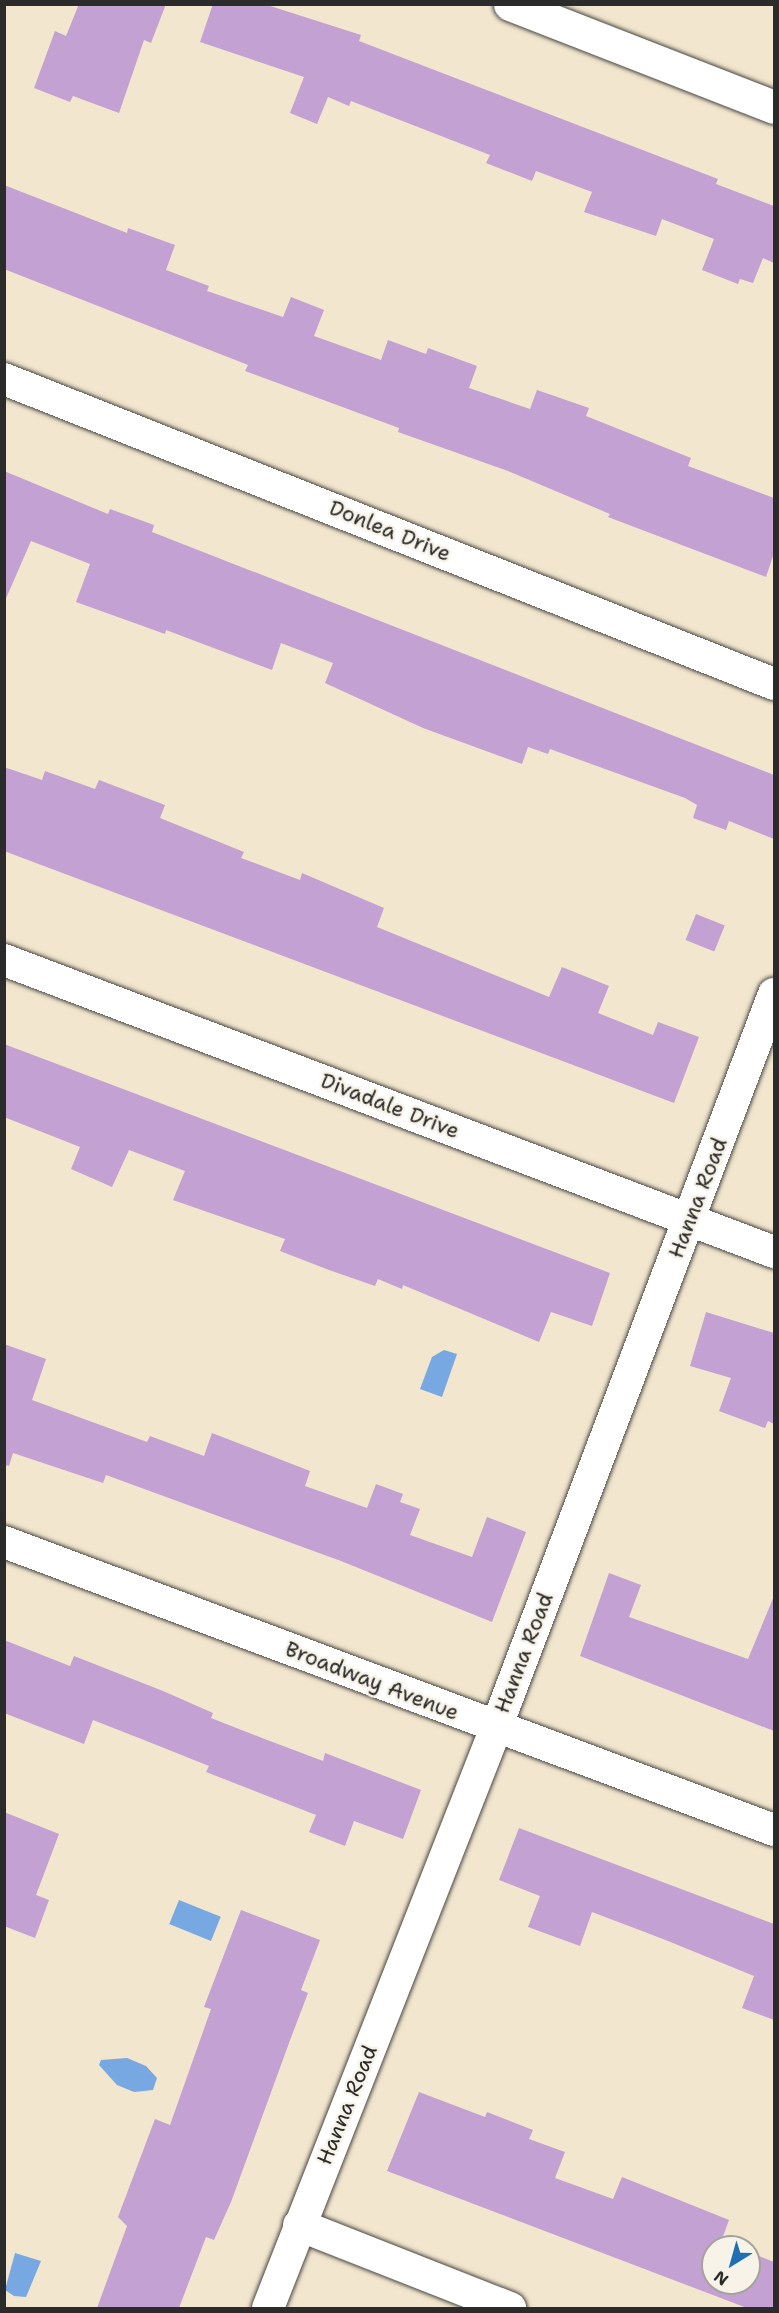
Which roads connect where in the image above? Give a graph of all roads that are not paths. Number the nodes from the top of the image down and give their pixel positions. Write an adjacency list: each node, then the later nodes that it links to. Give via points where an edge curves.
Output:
1 (510, 4): 2 (main road)
2 (774, 107)
3 (4, 379): 4 (street, Donlea Drive)
4 (774, 684)
5 (4, 960): 7 (street, Divadale Drive)
6 (774, 994): 7 (street, Hanna Road)
7 (690, 1219): 8 (street, Divadale Drive); 10 (street, Hanna Road)
8 (774, 1252)
9 (4, 1542): 10 (street, Broadway Avenue)
10 (496, 1728): 11 (street, Broadway Avenue); 12 (street, Hanna Road)
11 (774, 1830)
12 (299, 2225): 13 (street, Hanna Road); 14 (street)
13 (268, 2308)
14 (510, 2308)

